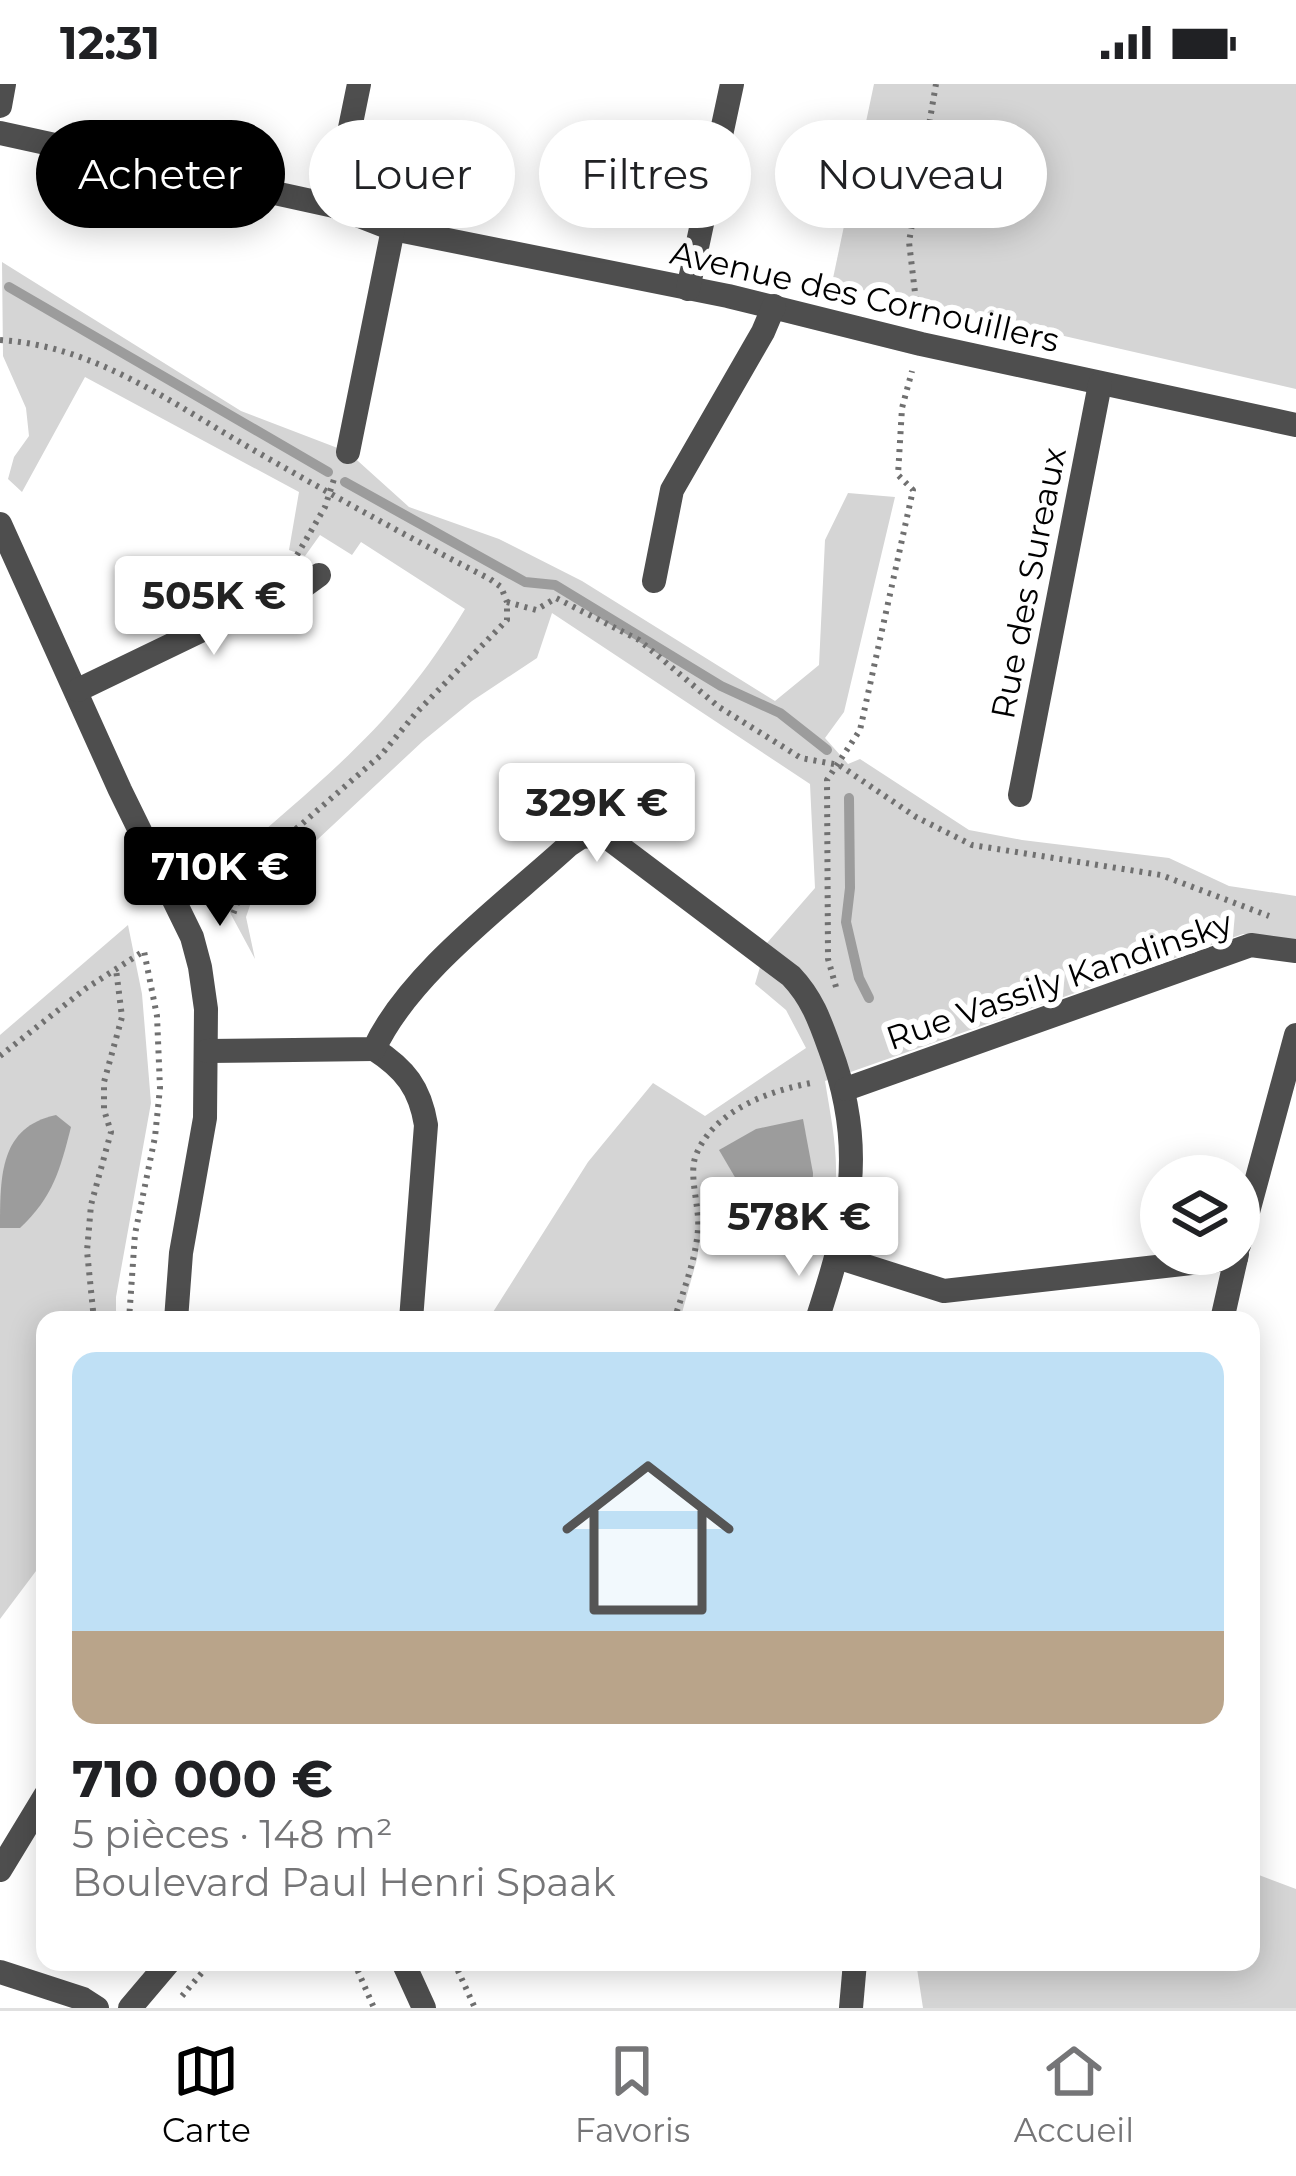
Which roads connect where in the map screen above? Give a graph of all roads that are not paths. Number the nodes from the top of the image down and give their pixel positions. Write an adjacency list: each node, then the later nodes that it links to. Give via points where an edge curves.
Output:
1 (4, 84): 4 (street)
2 (359, 84): 5 (street)
3 (732, 84): 9 (street)
4 (0, 106)
5 (352, 120)
6 (0, 133): 7 (street, Avenue des Cornouillers)
7 (309, 201)
8 (393, 229): 9 (street, Avenue des Cornouillers); 13 (street)
9 (688, 289): 10 (street, Avenue des Cornouillers)
10 (774, 306): 11 (street, Avenue des Cornouillers); 16 (street, via 672,490)
11 (1100, 384): 12 (street, Avenue des Cornouillers); 18 (street, Rue des Sureaux)
12 (1296, 425)
13 (348, 452)
14 (0, 524): 17 (street)
15 (319, 574): 17 (street, via 298,591)
16 (654, 581)
17 (77, 690): 22 (street, via 192,938)
18 (1020, 795)
19 (1296, 951): 23 (street, Rue Vassily Kandinsky, via 1251,945)
20 (1296, 1035): 24 (street)
21 (374, 1049): 22 (street); 23 (street, via 422,979 569,845 592,834 617,841 791,976 814,1004); 29 (street, via 411,1078 426,1124)
22 (207, 1052): 28 (street)
23 (843, 1082): 25 (street, via 852,1174)
24 (1260, 1167)
25 (837, 1257): 26 (street, via 944,1291); 30 (street)
26 (1140, 1265)
27 (1232, 1275): 31 (street)
28 (177, 1311)
29 (413, 1311)
30 (820, 1311)
31 (1224, 1311)
32 (36, 1811): 33 (street)
33 (0, 1870)
34 (161, 1971): 39 (street)
35 (407, 1971): 40 (street)
36 (854, 1971): 41 (street)
37 (0, 1972): 38 (street)
38 (97, 2008)
39 (130, 2008)
40 (424, 2008)
41 (851, 2008)

